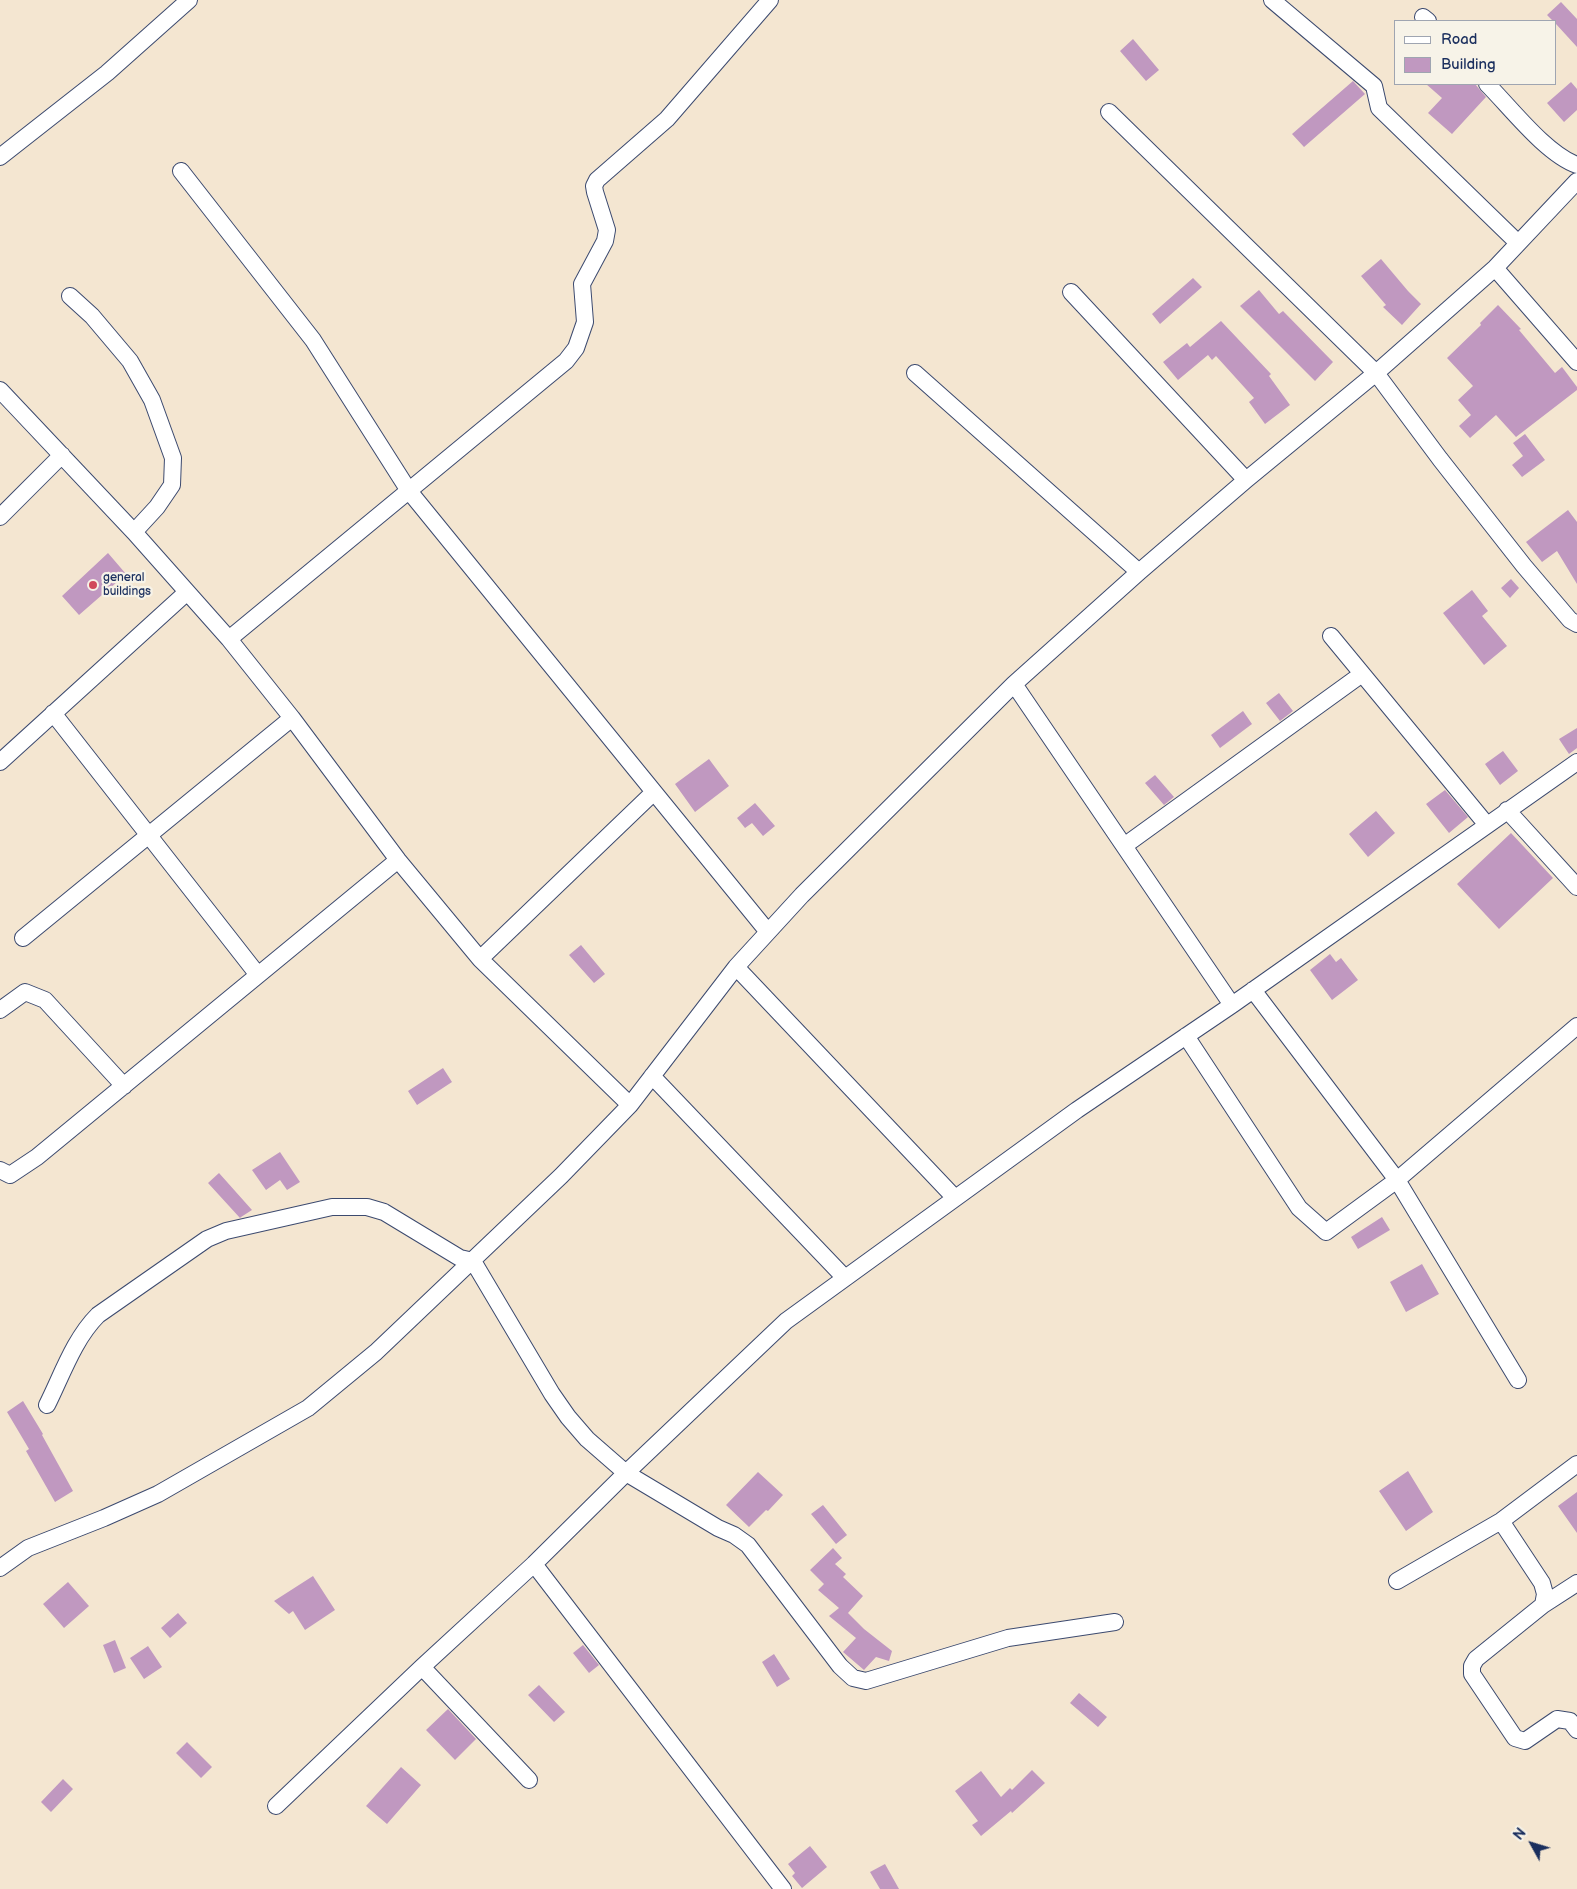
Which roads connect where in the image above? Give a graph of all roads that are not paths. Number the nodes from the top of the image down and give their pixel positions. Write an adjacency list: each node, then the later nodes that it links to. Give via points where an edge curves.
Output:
1 (189, 0): 6 (street, via 107,73)
2 (770, 0): 20 (street, via 667,119 597,180 594,192 607,230 606,241 582,284 585,322 576,348 566,361)
3 (1272, 0): 10 (street, via 1374,86 1379,108)
4 (1489, 85): 7 (street, via 1551,149 1565,161)
5 (1109, 112): 15 (street)
6 (0, 157)
7 (1577, 165)
8 (181, 170): 20 (street, via 313,340)
9 (1577, 181): 10 (street)
10 (1518, 243): 11 (street)
11 (1495, 268): 14 (street); 15 (street)
12 (1071, 292): 19 (street)
13 (70, 296): 22 (street, via 92,316 130,361 152,400 173,458 172,485)
14 (1577, 362)
15 (1376, 372): 19 (street); 25 (street, via 1524,566)
16 (915, 373): 23 (street)
17 (0, 390): 18 (street)
18 (62, 455): 21 (street); 22 (street)
19 (1246, 480): 23 (street)
20 (409, 491): 27 (street); 34 (street)
21 (0, 517)
22 (134, 532): 24 (street)
23 (1139, 572): 29 (street)
24 (186, 593): 27 (street); 30 (street)
25 (1577, 624)
26 (1331, 636): 28 (street)
27 (229, 639): 31 (street)
28 (1362, 674): 36 (street); 38 (street)
29 (1014, 684): 38 (street); 41 (street)
30 (53, 713): 32 (street); 37 (street)
31 (292, 718): 37 (street); 39 (street)
32 (0, 762)
33 (1577, 762): 35 (street)
34 (654, 792): 41 (street); 43 (street)
35 (1507, 810): 36 (street); 40 (street)
36 (1487, 825): 46 (street)
37 (150, 834): 42 (street); 45 (street)
38 (1124, 846): 47 (street)
39 (398, 860): 43 (street); 45 (street)
40 (1577, 887)
41 (768, 932): 44 (street)
42 (23, 938)
43 (480, 959): 53 (street)
44 (736, 967): 51 (street); 56 (street)
45 (258, 975): 52 (street)
46 (1254, 990): 47 (street); 55 (street)
47 (1232, 1005): 50 (street)
48 (0, 1010): 52 (street, via 26,992 45,1000)
49 (1577, 1026): 55 (street)
50 (1186, 1036): 55 (street, via 1299,1208 1326,1232); 56 (street, via 1076,1110)
51 (652, 1076): 53 (street); 58 (street)
52 (124, 1086): 54 (street, via 38,1157 10,1175)
53 (630, 1105): 57 (street)
54 (0, 1170)
55 (1397, 1180): 59 (street)
56 (955, 1198): 58 (street)
57 (473, 1261): 60 (street, via 460,1258 384,1212 367,1207 332,1207 226,1231 207,1239 98,1315 81,1336); 62 (street, via 568,1417); 65 (street, via 376,1352 308,1408 158,1494 28,1548)
58 (845, 1278): 62 (street, via 786,1321)
59 (1518, 1380)
60 (47, 1405)
61 (1577, 1464): 63 (street)
62 (626, 1473): 64 (street); 69 (street, via 748,1545 840,1666 853,1678 866,1681 1008,1638)
63 (1501, 1520): 66 (street); 68 (street, via 1542,1583 1546,1594)
64 (534, 1564): 70 (street); 74 (street)
65 (0, 1568)
66 (1397, 1581)
67 (1577, 1583): 68 (street)
68 (1543, 1605): 71 (street, via 1476,1659 1472,1674 1514,1738 1525,1741 1557,1719 1570,1722)
69 (1115, 1622)
70 (422, 1667): 72 (street); 73 (street)
71 (1577, 1730)
72 (529, 1780)
73 (276, 1806)
74 (783, 1889)

